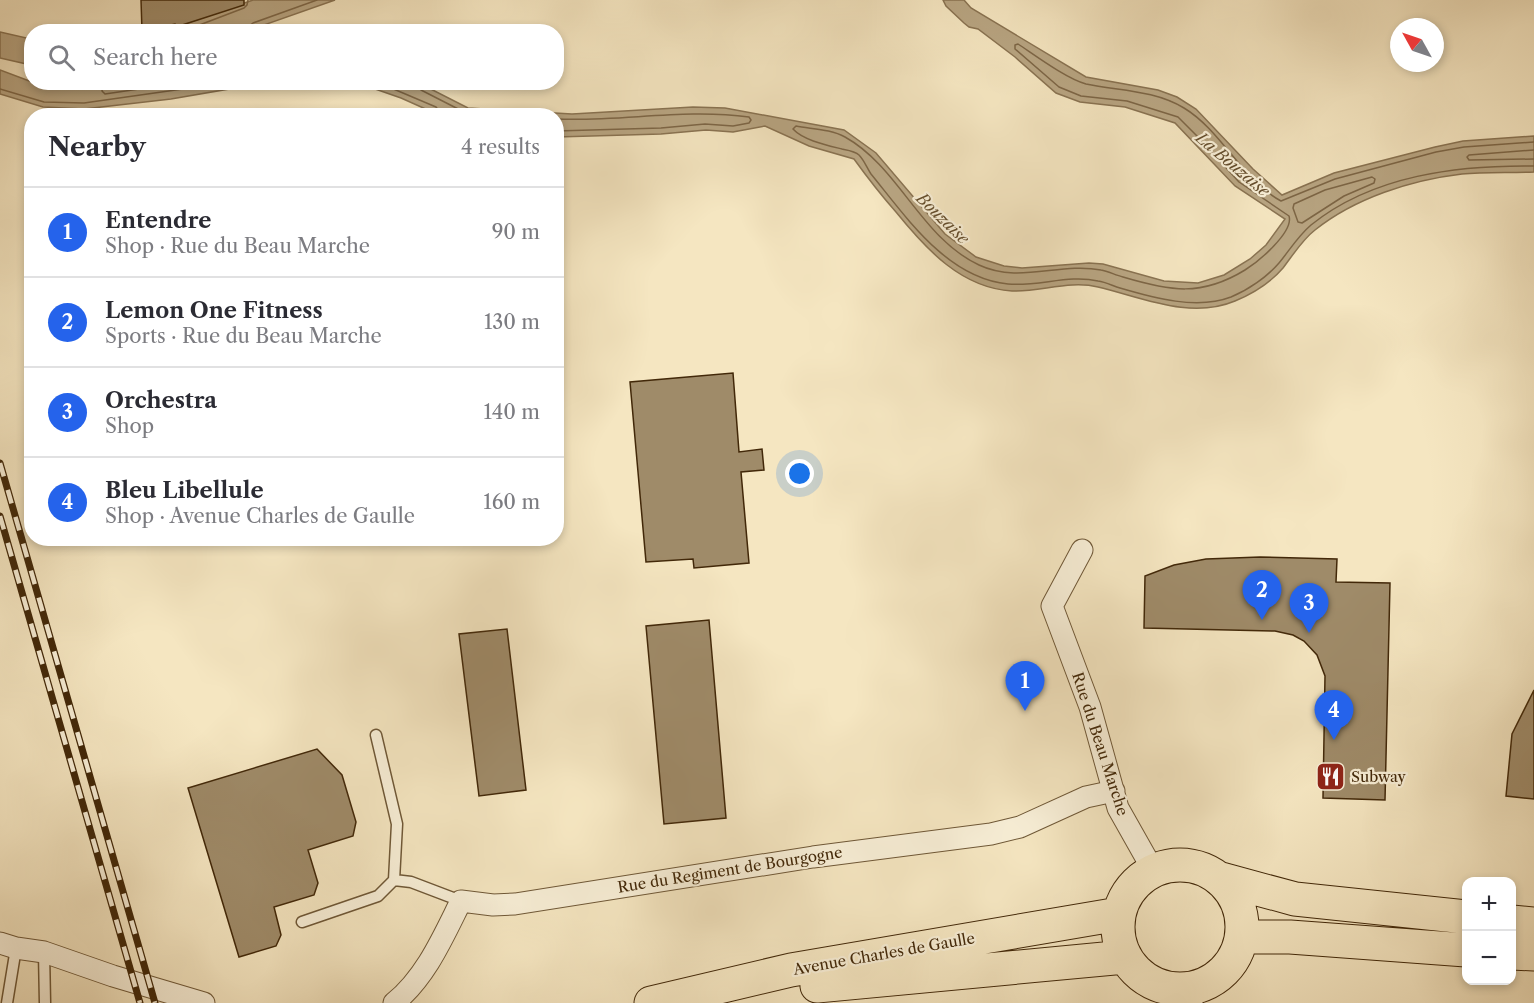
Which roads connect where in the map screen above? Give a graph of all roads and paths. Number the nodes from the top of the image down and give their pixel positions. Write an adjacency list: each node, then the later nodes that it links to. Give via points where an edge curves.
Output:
1 (1082, 550): 3 (street, Rue du Beau Marche, via 1052,606 1090,707)
2 (376, 735): 6 (lane, via 397,824)
3 (1114, 791): 4 (street, Rue du Beau Marche, via 1118,808); 7 (street, Rue du Regiment de Bourgogne, via 1086,797 1020,827 991,834 813,857 515,904)
4 (1153, 870): 5 (main road, via 1188,864); 8 (main road, via 1125,896)
5 (1221, 879): 9 (main road, via 1295,899); 13 (main road, via 1234,896 1241,915)
6 (394, 880): 7 (lane, via 411,882); 10 (lane, via 378,896)
7 (461, 901): 24 (street, via 423,971)
8 (1119, 914): 19 (main road, via 1118,936); 25 (main road, Avenue Charles de Gaulle, via 791,970)
9 (1462, 916)
10 (302, 922)
11 (1516, 922): 12 (main road)
12 (1534, 924)
13 (1242, 937): 15 (main road); 20 (main road, via 1226,968)
14 (8, 945): 16 (street); 21 (lane)
15 (1462, 950)
16 (44, 952): 22 (lane); 23 (street)
17 (1516, 953): 18 (main road)
18 (1534, 954)
19 (1125, 957): 20 (main road, via 1138,974); 26 (main road, Avenue Charles de Gaulle, via 812,987)
20 (1185, 996)
21 (7, 1003)
22 (45, 1003)
23 (204, 1003)
24 (394, 1003)
25 (651, 1003)
26 (718, 1003)

